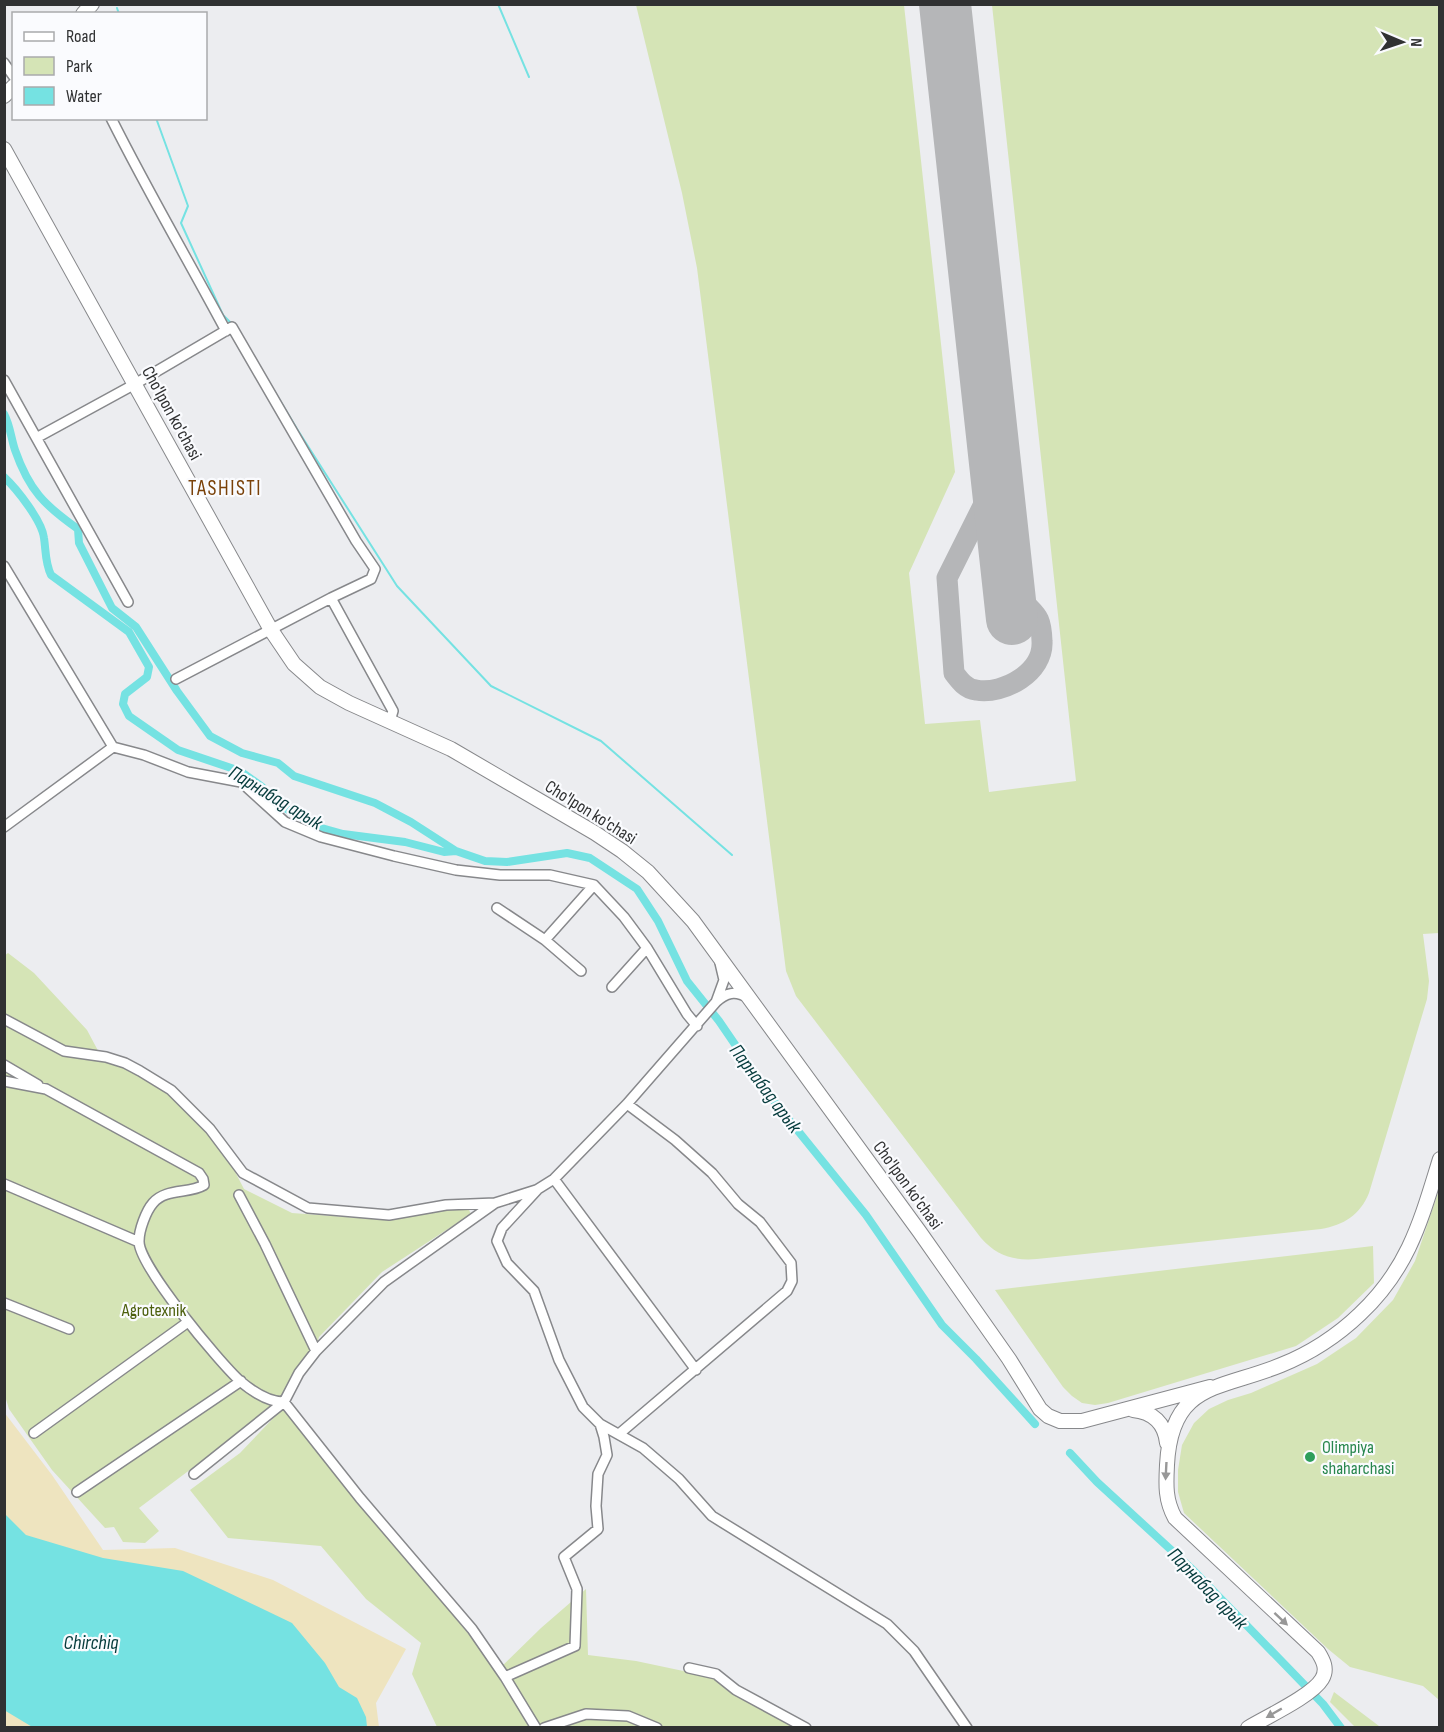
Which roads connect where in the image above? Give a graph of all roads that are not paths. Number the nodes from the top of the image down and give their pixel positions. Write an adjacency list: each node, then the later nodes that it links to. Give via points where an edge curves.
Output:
1 (112, 120): 3 (street)
2 (4, 148): 5 (main road, Cho'lpon ko'chasi)
3 (225, 331): 5 (street); 8 (street, via 232,327 375,568 371,579)
4 (4, 380): 6 (street)
5 (135, 384): 6 (street); 10 (main road, Cho'lpon ko'chasi)
6 (38, 437): 9 (street)
7 (4, 566): 13 (street)
8 (331, 598): 10 (street); 12 (street, via 393,711)
9 (128, 602)
10 (271, 630): 11 (street); 12 (main road, Cho'lpon ko'chasi, via 290,658 314,682)
11 (176, 679)
12 (390, 721): 19 (main road, Cho'lpon ko'chasi, via 451,749 622,851 672,896)
13 (113, 747): 14 (street); 15 (street, via 188,772 241,782 285,822 321,837 456,870 550,875)
14 (4, 827)
15 (594, 885): 17 (street); 18 (street)
16 (497, 908): 17 (street)
17 (545, 940): 20 (street)
18 (648, 948): 21 (street); 25 (street, via 687,1014)
19 (714, 950): 22 (street, via 724,975); 23 (main road, Cho'lpon ko'chasi)
20 (582, 971)
21 (612, 987)
22 (716, 1002): 23 (street, via 731,993); 25 (street)
23 (753, 1003): 45 (main road, Cho'lpon ko'chasi, via 919,1231 1040,1409 1053,1418 1075,1422)
24 (4, 1019): 35 (street, via 64,1051 125,1063 171,1090 243,1173 308,1208 389,1215 446,1205)
25 (700, 1022): 29 (street)
26 (4, 1065): 28 (street)
27 (4, 1081): 28 (street)
28 (45, 1089): 36 (street, via 190,1167 203,1179 204,1185 196,1190 160,1197 152,1204)
29 (627, 1104): 31 (street); 41 (street, via 711,1173 760,1222 791,1263 792,1281 787,1291)
30 (1440, 1159): 43 (main road, Cho'lpon ko'chasi, via 1419,1226 1402,1264 1376,1299 1331,1339 1297,1358)
31 (554, 1179): 33 (street); 41 (street)
32 (4, 1184): 36 (street)
33 (538, 1189): 35 (street); 46 (street, via 502,1227 497,1241 507,1263 534,1291 568,1381 583,1407)
34 (239, 1195): 40 (street)
35 (495, 1203): 40 (street, via 384,1282)
36 (139, 1242): 38 (street, via 145,1260)
37 (4, 1303): 39 (street)
38 (188, 1322): 42 (street); 47 (street)
39 (69, 1329)
40 (316, 1351): 44 (street, via 299,1373)
41 (696, 1370): 48 (street)
42 (241, 1381): 44 (street, via 268,1400); 51 (street)
43 (1210, 1387): 45 (main road, Cho'lpon ko'chasi); 49 (main road, via 1182,1412)
44 (285, 1402): 50 (street); 53 (street, via 471,1629)
45 (1127, 1410): 49 (main road, via 1146,1413 1160,1422)
46 (600, 1424): 48 (street); 53 (street, via 607,1455 598,1474 598,1529 564,1557 577,1589 575,1646)
47 (34, 1433)
48 (619, 1434): 58 (street, via 680,1479 712,1516 887,1624 914,1651)
49 (1167, 1448): 59 (main road, one-way to 59, via 1166,1494 1175,1518 1324,1662 1322,1680 1300,1698)
50 (194, 1474)
51 (77, 1492)
52 (689, 1668): 57 (street, via 716,1674 736,1690)
53 (505, 1677): 54 (street)
54 (537, 1728)
55 (544, 1728): 56 (street, via 586,1714 628,1716)
56 (657, 1728)
57 (806, 1728)
58 (967, 1728)
59 (1248, 1728)

